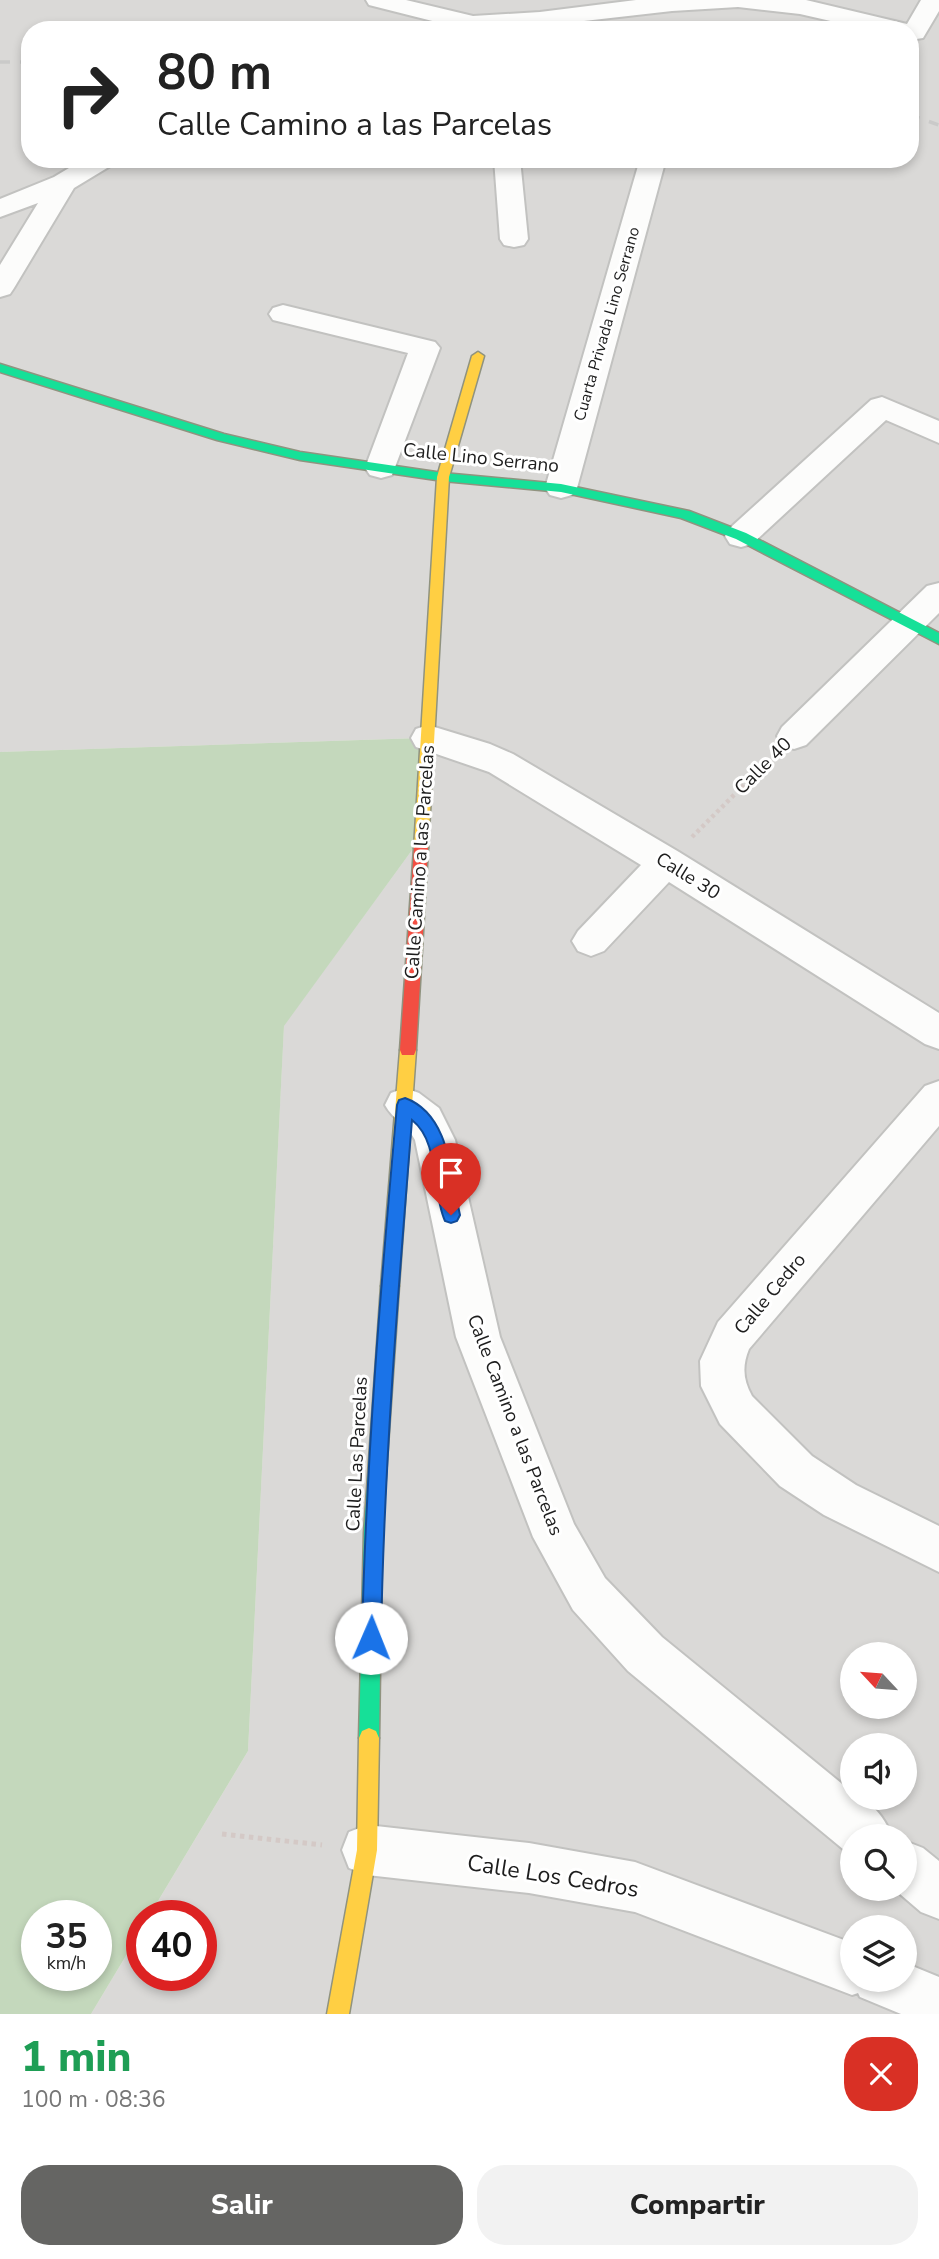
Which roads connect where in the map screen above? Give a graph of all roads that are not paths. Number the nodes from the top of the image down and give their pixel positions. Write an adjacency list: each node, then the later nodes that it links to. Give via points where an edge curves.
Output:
1 (378, 0): 3 (street)
2 (933, 0): 6 (street)
3 (460, 21)
4 (494, 21): 5 (street, via 702,1 763,1)
5 (866, 21)
6 (917, 21)
7 (919, 35): 8 (street)
8 (939, 40)
9 (88, 168): 12 (street)
10 (508, 168): 14 (street)
11 (650, 168): 22 (street, Cuarta Privada Lino Serrano)
12 (64, 183): 13 (street); 15 (street)
13 (0, 209)
14 (514, 239)
15 (0, 288)
16 (283, 314): 20 (street, via 425,348)
17 (478, 356): 21 (street, Calle Camino a las Parcelas)
18 (0, 368): 20 (street, Calle Lino Serrano, via 221,438)
19 (939, 433): 23 (street, via 882,407)
20 (381, 468): 21 (street, Calle Lino Serrano)
21 (443, 477): 22 (street, Calle Lino Serrano); 28 (street, Calle Camino a las Parcelas)
22 (561, 488): 23 (street, Calle Lino Serrano, via 684,514)
23 (741, 536): 25 (street, Calle Lino Serrano)
24 (939, 594): 25 (street, Calle 40)
25 (909, 624): 26 (street, Calle Lino Serrano); 27 (street, Calle 40)
26 (939, 639)
27 (794, 736)
28 (428, 738): 29 (street, Calle 30, via 501,763); 33 (street, Calle Camino a las Parcelas)
29 (666, 862): 30 (street); 31 (street, Calle 30)
30 (591, 941)
31 (939, 1033)
32 (939, 1098): 34 (street, Calle Cedro, via 733,1336 722,1361 723,1386 736,1409 796,1471 840,1500)
33 (405, 1105): 35 (street, Calle Camino a las Parcelas, via 425,1121 435,1140 478,1337 556,1536 589,1594 645,1654); 36 (street, Calle Las Parcelas, via 373,1532)
34 (939, 1550)
35 (852, 1824)
36 (367, 1850): 39 (street, Calle Los Cedros, via 530,1868 635,1887); 42 (street, Calle Las Parcelas)
37 (917, 1876): 38 (street)
38 (939, 1894)
39 (840, 1964)
40 (911, 1992): 41 (street)
41 (939, 2003)
42 (338, 2014)

